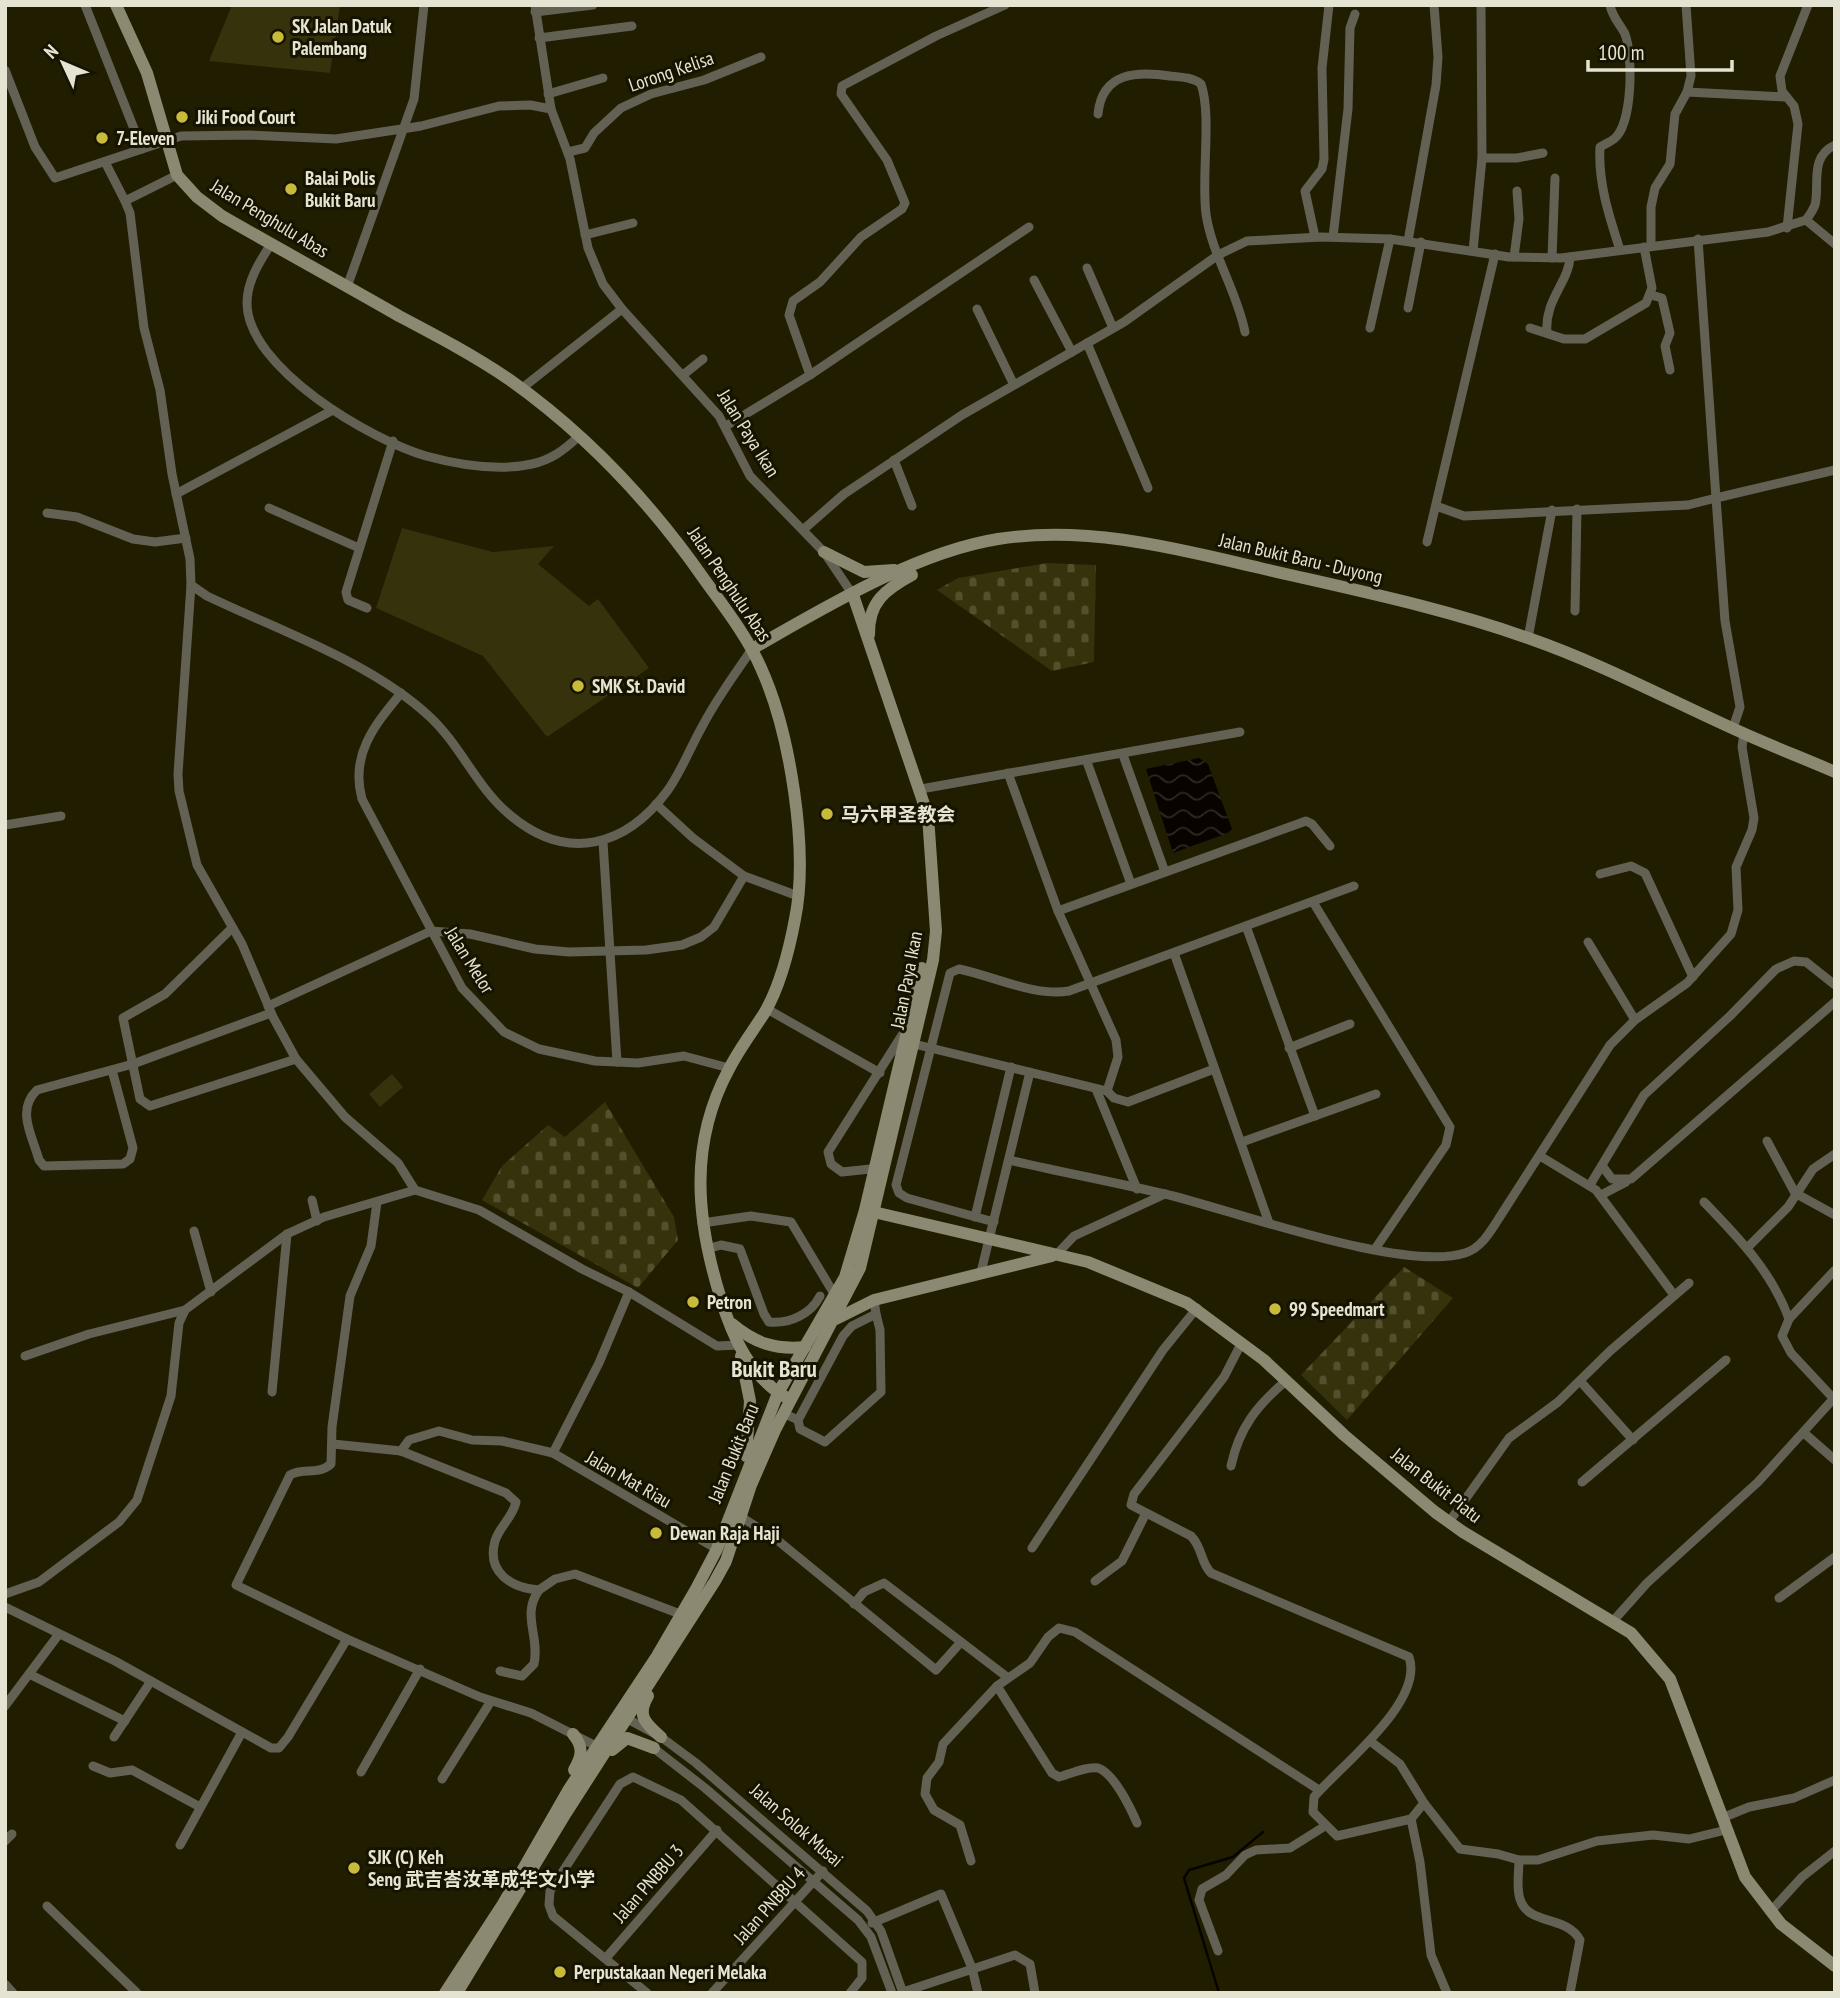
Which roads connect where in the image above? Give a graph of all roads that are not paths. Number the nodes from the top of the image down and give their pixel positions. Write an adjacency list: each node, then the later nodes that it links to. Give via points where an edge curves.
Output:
1 (85, 5): 27 (street)
2 (116, 5): 25 (main road, Jalan Penghulu Abas, via 147,74)
3 (424, 5): 24 (street, via 414,100)
4 (593, 5): 12 (street)
5 (1005, 5): 73 (street, via 842,86 841,94 887,160 905,203 793,301 789,316)
6 (1329, 5): 41 (street, via 1322,68 1324,159 1305,191)
7 (1434, 5): 45 (street, via 1436,85)
8 (1481, 5): 30 (street)
9 (1610, 5): 50 (street, via 1627,42 1631,81 1619,132 1600,147 1602,193)
10 (1686, 5): 19 (street)
11 (1808, 5): 21 (street, via 1782,66 1780,84)
12 (535, 9): 15 (street, Jalan Paya Ikan)
13 (1355, 14): 42 (street, via 1350,28 1348,109)
14 (632, 26): 15 (street)
15 (539, 38): 20 (street, Jalan Paya Ikan)
16 (761, 57): 28 (street, Lorong Kelisa, via 621,108 585,148)
17 (5, 70): 31 (street, via 36,147 55,178)
18 (603, 78): 20 (street)
19 (1688, 92): 21 (street); 49 (street, via 1675,114 1670,164 1655,188)
20 (548, 94): 22 (street, Jalan Paya Ikan)
21 (1785, 97): 39 (street, via 1794,106 1798,124)
22 (551, 109): 24 (street, via 499,106); 28 (street, Jalan Paya Ikan)
23 (1098, 114): 53 (street, via 1108,87 1133,73 1190,78 1202,84 1204,196)
24 (404, 129): 25 (street, via 336,139 236,135 181,136); 59 (street)
25 (166, 142): 27 (street); 32 (main road, Jalan Penghulu Abas)
26 (1835, 145): 36 (street, via 1822,154 1816,167 1815,206)
27 (142, 149): 31 (street)
28 (568, 152): 40 (street, Jalan Paya Ikan)
29 (1544, 153): 30 (street)
30 (1482, 158): 51 (street)
31 (105, 162): 35 (street)
32 (177, 174): 35 (street); 47 (main road, Jalan Penghulu Abas, via 208,207)
33 (1555, 178): 56 (street)
34 (1517, 191): 54 (street)
35 (125, 201): 84 (street)
36 (1807, 220): 39 (street); 48 (street)
37 (633, 223): 40 (street)
38 (1029, 227): 73 (street)
39 (1787, 228): 44 (street)
40 (585, 235): 63 (street, Jalan Paya Ikan, via 603,284)
41 (1315, 237): 42 (street); 53 (street, via 1247,241)
42 (1333, 237): 43 (street)
43 (1390, 239): 45 (street); 65 (street)
44 (1698, 239): 49 (street); 85 (street)
45 (1408, 241): 46 (street)
46 (1421, 242): 51 (street); 61 (street)
47 (271, 244): 59 (main road, Jalan Penghulu Abas); 77 (street, via 250,285 247,302 252,326 290,375)
48 (1835, 244)
49 (1647, 246): 50 (street); 60 (street)
50 (1620, 250): 55 (street)
51 (1472, 251): 52 (street)
52 (1495, 254): 54 (street); 87 (street)
53 (1218, 255): 64 (street); 67 (street)
54 (1514, 257): 56 (street)
55 (1570, 257): 56 (street); 68 (street, via 1570,267 1552,299)
56 (1552, 258)
57 (1087, 268): 64 (street)
58 (1034, 281): 70 (street)
59 (347, 286): 76 (main road, Jalan Penghulu Abas)
60 (1651, 295): 68 (street, via 1646,303 1585,339); 72 (street, via 1662,298 1667,308 1671,333 1665,346)
61 (1408, 308)
62 (977, 309): 75 (street)
63 (622, 310): 74 (street, Jalan Paya Ikan); 76 (street)
64 (1113, 328): 69 (street)
65 (1370, 328)
66 (1530, 328): 68 (street)
67 (1245, 332)
68 (1547, 333)
69 (1087, 343): 70 (street); 83 (street)
70 (1072, 352): 75 (street)
71 (703, 359): 74 (street)
72 (1670, 370)
73 (810, 374): 78 (street)
74 (683, 375): 78 (street, Jalan Paya Ikan)
75 (1014, 385): 81 (street)
76 (522, 389): 79 (main road, Jalan Penghulu Abas)
77 (333, 410): 80 (street); 84 (street)
78 (726, 426): 92 (street, Jalan Paya Ikan, via 750,475)
79 (578, 438): 80 (street, via 550,458 507,467 425,455); 104 (main road, Jalan Penghulu Abas, via 623,478 672,533)
80 (393, 441): 95 (street)
81 (894, 460): 86 (street); 92 (street)
82 (1835, 470): 85 (street)
83 (1148, 488)
84 (176, 494): 93 (street)
85 (1716, 498): 89 (street, via 1688,505); 107 (street)
86 (912, 506)
87 (1436, 506): 90 (street, via 1464,516); 94 (street)
88 (269, 508): 95 (street)
89 (1577, 509): 90 (street); 102 (street)
90 (1552, 510): 103 (street)
91 (47, 513): 93 (street, via 77,517 133,539)
92 (804, 529): 97 (street, Jalan Paya Ikan)
93 (186, 538): 99 (street)
94 (1427, 542)
95 (359, 548): 101 (street, via 346,592 348,600)
96 (958, 548): 98 (main road, Jalan Bukit Baru - Duyong); 103 (main road, Jalan Bukit Baru - Duyong, via 999,539 1059,535 1160,545 1412,603); 105 (main road, via 879,597 870,616)
97 (824, 552): 98 (main road, via 864,572); 100 (street, Jalan Paya Ikan)
98 (908, 568): 100 (main road, Jalan Bukit Baru - Duyong)
99 (191, 585): 106 (street); 129 (street, via 180,713 179,791 197,864)
100 (853, 595): 104 (main road, Jalan Bukit Baru - Duyong); 105 (main road, Jalan Paya Ikan)
101 (366, 608)
102 (1575, 611)
103 (1528, 638): 107 (main road, Jalan Bukit Baru - Duyong)
104 (752, 649): 114 (street); 125 (main road, Jalan Penghulu Abas, via 775,704 788,760 800,856)
105 (869, 649): 113 (main road, Jalan Paya Ikan)
106 (401, 693): 117 (street, via 446,734 482,786 520,824 564,842); 130 (street, Jalan Melor, via 364,744 358,783)
107 (1739, 731): 111 (main road, Jalan Bukit Baru - Duyong); 134 (street, via 1754,818 1736,867 1736,922)
108 (1240, 732): 109 (street)
109 (1123, 755): 110 (street); 119 (street)
110 (1087, 762): 112 (street); 123 (street)
111 (1835, 772)
112 (1007, 773): 113 (street); 127 (street)
113 (921, 789): 122 (main road, Jalan Paya Ikan)
114 (656, 804): 117 (street, via 621,835); 121 (street, via 709,852)
115 (61, 816): 116 (street)
116 (5, 825)
117 (603, 842): 132 (street)
118 (1330, 846): 119 (street, via 1306,821)
119 (1165, 872): 123 (street)
120 (1600, 874): 134 (street, via 1631,866 1646,873)
121 (744, 876): 125 (street); 132 (street, via 724,913 701,937 682,945)
122 (934, 881): 142 (main road, Jalan Paya Ikan, via 924,961); 143 (main road, Jalan Paya Ikan, via 933,960)
123 (1131, 884): 127 (street)
124 (1354, 886): 126 (street)
125 (798, 896): 138 (main road, Jalan Penghulu Abas, via 784,967)
126 (1313, 902): 128 (street); 188 (street, via 1450,1127 1446,1145)
127 (1058, 911): 135 (street)
128 (1246, 926): 133 (street); 145 (street)
129 (232, 928): 139 (street); 148 (street, via 165,994 123,1018)
130 (431, 931): 132 (street, via 470,934 535,949); 139 (street); 147 (street, Jalan Melor, via 462,988 504,1032 539,1049 595,1062)
131 (1588, 942): 140 (street)
132 (610, 951): 147 (street)
133 (1174, 953): 135 (street); 151 (street)
134 (1693, 977): 140 (street)
135 (1088, 984): 144 (street, via 1059,993 954,971 946,979); 156 (street, via 1118,1049)
136 (1835, 985): 164 (street, via 1806,962 1794,961 1776,969 1644,1095)
137 (1835, 1003): 166 (street)
138 (767, 1009): 150 (main road, Jalan Penghulu Abas); 154 (street)
139 (270, 1010): 146 (street); 148 (street)
140 (1635, 1020): 162 (street, via 1611,1045)
141 (1350, 1024): 145 (street)
142 (908, 1025): 143 (main road, Jalan Paya Ikan); 154 (street)
143 (909, 1043): 144 (street); 165 (main road, Jalan Bukit Baru)
144 (930, 1048): 149 (street); 178 (street, via 897,1185 899,1193)
145 (1289, 1048): 158 (street)
146 (296, 1059): 148 (street, via 150,1106 140,1099); 169 (street, via 320,1092 398,1163)
147 (617, 1062): 150 (street, Jalan Melor, via 684,1056)
148 (133, 1064): 152 (street)
149 (1011, 1067): 153 (street); 178 (street)
150 (729, 1068): 181 (main road, Jalan Penghulu Abas, via 700,1150)
151 (1214, 1069): 156 (street, via 1128,1102); 160 (street)
152 (112, 1070): 152 (street, via 37,1090 28,1099 24,1109 44,1166 123,1164 130,1158 133,1148)
153 (1030, 1072): 155 (street); 163 (street)
154 (880, 1073): 165 (street, via 832,1144 828,1158 842,1172)
155 (1096, 1088): 156 (street); 168 (street)
156 (1107, 1091)
157 (1376, 1094): 158 (street)
158 (1314, 1116): 160 (street)
159 (1767, 1141): 170 (street)
160 (1242, 1142): 182 (street)
161 (1835, 1154): 170 (street, via 1813,1169)
162 (1540, 1156): 167 (street); 188 (street, via 1485,1239 1471,1251 1445,1256)
163 (1009, 1160): 168 (street); 180 (street)
164 (1603, 1167): 166 (street, via 1612,1179); 167 (street)
165 (880, 1168): 176 (main road, Jalan Bukit Baru)
166 (1631, 1179): 172 (street)
167 (1590, 1185): 172 (street)
168 (1137, 1188): 171 (street)
169 (415, 1191): 174 (street); 194 (street, via 479,1210)
170 (1795, 1193): 177 (street); 186 (street, via 1788,1207)
171 (1166, 1194): 182 (street); 189 (street, via 1074,1236)
172 (1601, 1195): 196 (street)
173 (312, 1200): 179 (street)
174 (377, 1202): 179 (street); 219 (street, via 371,1246 350,1296)
175 (1704, 1202): 186 (street)
176 (870, 1211): 185 (main road, Jalan Bukit Piatu); 197 (main road, Jalan Bukit Baru); 204 (main road, Jalan Bukit Baru, via 860,1268)
177 (1835, 1215)
178 (975, 1217): 180 (street)
179 (317, 1221): 184 (street)
180 (994, 1222): 185 (street)
181 (702, 1223): 187 (main road, Jalan Penghulu Abas); 197 (street, via 751,1216 790,1222)
182 (1269, 1223): 188 (street)
183 (194, 1231): 193 (street)
184 (287, 1234): 193 (street); 212 (street)
185 (990, 1237): 189 (main road, Jalan Bukit Piatu); 191 (street)
186 (1747, 1248): 202 (street, via 1775,1286)
187 (707, 1249): 195 (street, via 721,1245 740,1249 769,1322 781,1324 810,1311); 203 (main road, Jalan Penghulu Abas)
188 (1375, 1249)
189 (1056, 1255): 191 (main road); 199 (main road, Jalan Bukit Piatu, via 1115,1270)
190 (1835, 1270): 202 (street)
191 (981, 1272): 198 (main road)
192 (1689, 1283): 196 (street)
193 (211, 1292): 200 (street)
194 (629, 1292): 206 (street, via 717,1346); 221 (street)
195 (820, 1296)
196 (1674, 1296): 211 (street)
197 (836, 1297): 207 (main road, Jalan Bukit Baru)
198 (874, 1300): 201 (street); 204 (main road)
199 (1197, 1308): 205 (main road, Jalan Bukit Piatu); 229 (street, via 1163,1350)
200 (185, 1310): 208 (street); 234 (street, via 179,1323 171,1396 137,1500 111,1528 39,1582)
201 (876, 1314): 216 (street, via 843,1336); 216 (street, via 881,1392 825,1442 800,1429)
202 (1789, 1318): 214 (street, via 1784,1344)
203 (729, 1322): 206 (main road, Jalan Penghulu Abas); 207 (main road, via 758,1342)
204 (832, 1322): 213 (main road, Jalan Bukit Baru)
205 (1242, 1342): 210 (main road, Jalan Bukit Piatu); 227 (street, via 1224,1377 1131,1498 1133,1508)
206 (739, 1345): 213 (main road, Jalan Penghulu Abas, via 757,1373); 225 (main road, via 750,1413)
207 (804, 1347): 213 (main road, Jalan Bukit Baru)
208 (25, 1356)
209 (1726, 1360): 218 (street)
210 (1287, 1380): 223 (street, via 1246,1422); 228 (main road, Jalan Bukit Piatu, via 1344,1435)
211 (1581, 1382): 218 (street); 228 (street, via 1509,1438)
212 (272, 1392)
213 (784, 1396): 215 (main road, Jalan Bukit Baru); 225 (main road, Jalan Bukit Baru)
214 (1834, 1398): 217 (street)
215 (783, 1413): 216 (street); 226 (main road, Jalan Bukit Baru)
216 (798, 1420)
217 (1804, 1433): 222 (street); 240 (street)
218 (1633, 1440): 224 (street)
219 (333, 1444): 220 (street); 242 (street, via 331,1464 324,1470 290,1475 236,1585)
220 (401, 1451): 221 (street, Jalan Mat Riau, via 409,1440 439,1431); 233 (street, via 512,1497 515,1508 495,1540 498,1569 511,1585)
221 (556, 1456): 230 (street, Jalan Mat Riau)
222 (1835, 1460)
223 (1231, 1466)
224 (1582, 1482)
225 (739, 1487): 226 (main road, Jalan Bukit Baru)
226 (736, 1515): 230 (main road, Jalan Bukit Baru); 236 (street, via 775,1539); 238 (main road, Jalan Bukit Baru, via 726,1561)
227 (1145, 1515): 232 (street, via 1122,1560); 257 (street, via 1191,1536 1211,1573 1409,1657 1407,1684)
228 (1449, 1522): 240 (main road, Jalan Bukit Piatu)
229 (1032, 1548)
230 (717, 1549): 239 (main road, Jalan Bukit Baru)
231 (1835, 1557): 235 (street)
232 (1095, 1581)
233 (539, 1590): 239 (street, via 575,1574); 245 (street, via 528,1614 535,1642 534,1664 522,1676)
234 (5, 1594)
235 (1779, 1598)
236 (854, 1604): 243 (street, via 864,1592 884,1583); 243 (street, via 936,1670)
237 (5, 1607): 241 (street)
238 (698, 1608): 253 (main road, Jalan Bukit Baru); 258 (main road, via 642,1707 643,1719)
239 (680, 1614): 253 (main road, Jalan Bukit Baru)
240 (1614, 1620): 269 (main road, Jalan Bukit Piatu, via 1646,1646 1670,1679)
241 (59, 1634): 246 (street); 248 (street)
242 (347, 1639): 244 (street); 254 (street, via 279,1748)
243 (961, 1642): 247 (street)
244 (419, 1669): 250 (street); 261 (street)
245 (500, 1671)
246 (29, 1674): 251 (street); 252 (street)
247 (1007, 1677): 249 (street); 264 (street, via 1030,1663 1054,1632 1067,1628)
248 (151, 1681): 252 (street); 254 (street)
249 (997, 1686): 268 (street, via 1052,1773 1059,1777 1102,1769 1124,1796); 277 (street, via 947,1738 925,1787 934,1810 963,1829)
250 (491, 1700): 255 (street); 262 (street)
251 (5, 1706)
252 (125, 1721): 256 (street)
253 (620, 1721): 258 (street, Jalan Solok Musai); 259 (main road, Jalan Bukit Baru)
254 (242, 1732): 266 (street)
255 (573, 1734): 259 (street); 275 (main road, via 580,1742 579,1760 538,1830)
256 (114, 1737)
257 (1370, 1741): 264 (street); 265 (street, via 1401,1765)
258 (658, 1742): 272 (main road, via 627,1738 617,1743); 278 (street, Jalan Solok Musai, via 735,1794); 279 (street, Jalan Solok Musai)
259 (601, 1749): 272 (main road, Jalan Bukit Baru); 275 (main road, Jalan Bukit Baru)
260 (93, 1766): 266 (street, via 110,1773 132,1770)
261 (361, 1772)
262 (442, 1779)
263 (1835, 1780): 269 (street, via 1794,1798 1749,1807)
264 (1319, 1790): 270 (street, via 1313,1812)
265 (1424, 1803): 267 (street); 276 (street, via 1460,1849)
266 (200, 1807): 273 (street)
267 (1411, 1819): 270 (street, via 1347,1836 1337,1836); 301 (street, via 1431,1955)
268 (1137, 1823)
269 (1724, 1824): 276 (street, via 1689,1839 1625,1836 1597,1840 1538,1860); 282 (main road, Jalan Bukit Piatu, via 1745,1877)
270 (1325, 1826): 285 (street, via 1290,1849 1256,1850 1245,1855 1226,1875 1202,1889 1199,1900)
271 (717, 1830): 280 (street); 286 (street, Jalan PNBBU 3); 286 (street, via 681,1800 642,1779 633,1777 620,1784 550,1891 553,1916)
272 (550, 1843): 294 (main road, Jalan Bukit Baru)
273 (180, 1845)
274 (1835, 1851): 282 (street, via 1802,1877)
275 (531, 1854): 293 (main road, Jalan Bukit Baru)
276 (1519, 1860): 302 (street, via 1518,1891 1524,1907 1536,1917 1563,1924 1580,1940)
277 (971, 1861)
278 (823, 1871): 279 (street, Jalan PNBBU 4); 283 (street, Jalan Solok Musai)
279 (814, 1882): 280 (street, Jalan PNBBU 4); 284 (street, Jalan Solok Musai)
280 (797, 1901): 296 (street, Jalan PNBBU 4); 297 (street, via 862,1962 863,1978)
281 (47, 1906): 292 (street)
282 (1770, 1912): 287 (main road, Jalan Bukit Piatu)
283 (875, 1921): 284 (street); 288 (street, via 941,1894); 290 (street, Jalan Solok Musai)
284 (865, 1927): 298 (street, Jalan Solok Musai)
285 (1218, 1951)
286 (606, 1958): 295 (street)
287 (1835, 1966)
288 (972, 1968): 290 (street); 299 (street); 300 (street, via 1021,1956 1030,1964)
289 (5, 1984): 291 (street)
290 (903, 1992)
291 (13, 1993)
292 (137, 1993)
293 (445, 1993)
294 (457, 1993)
295 (647, 1993)
296 (712, 1993)
297 (850, 1993)
298 (892, 1993)
299 (978, 1993)
300 (1035, 1993)
301 (1447, 1993)
302 (1570, 1993)

